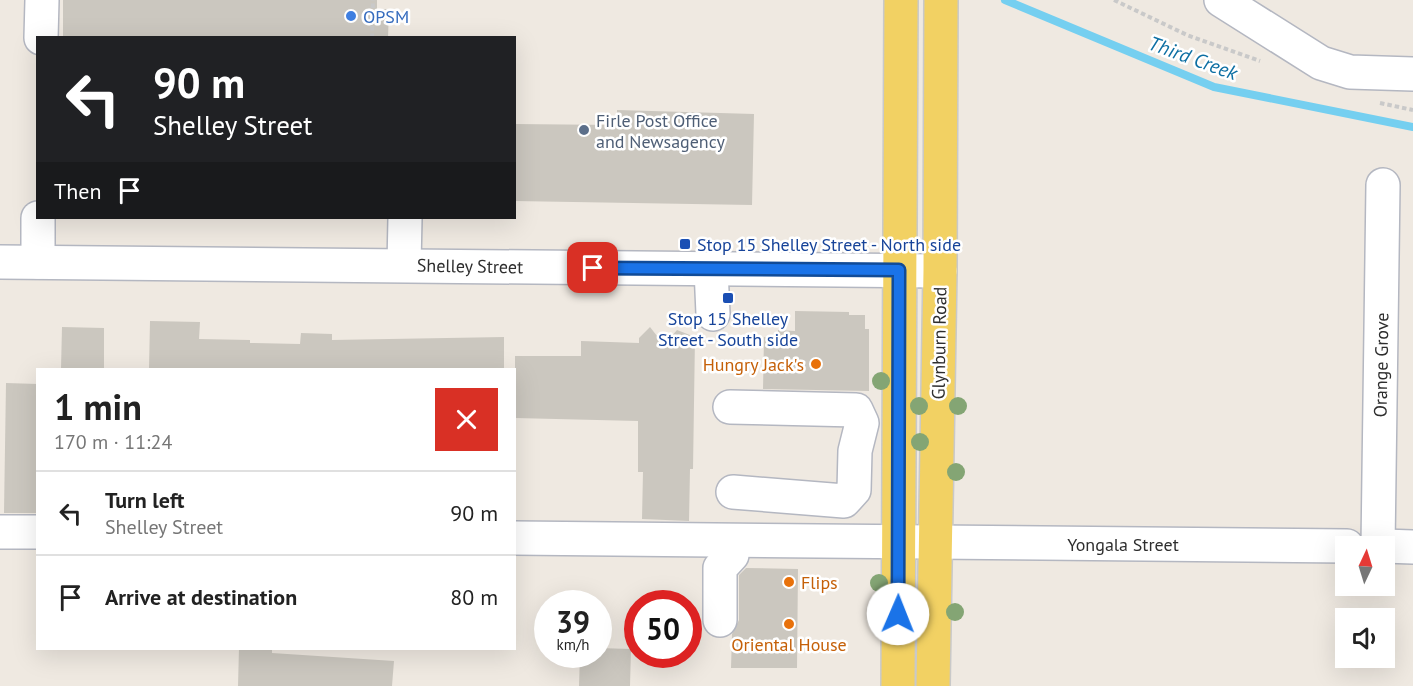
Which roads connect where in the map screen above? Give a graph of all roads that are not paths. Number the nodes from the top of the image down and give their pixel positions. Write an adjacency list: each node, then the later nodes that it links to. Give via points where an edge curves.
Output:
1 (42, 0): 5 (street)
2 (901, 0): 14 (main road)
3 (941, 0): 15 (main road, Glynburn Road)
4 (1221, 0): 6 (street, via 1321,63 1350,72)
5 (41, 36)
6 (1413, 74)
7 (1383, 185): 21 (street, Orange Grove)
8 (38, 219): 11 (street)
9 (405, 219): 12 (street)
10 (0, 261): 11 (street, Shelley Street)
11 (38, 262): 12 (street, Shelley Street)
12 (404, 265): 13 (street, Shelley Street)
13 (711, 269): 14 (street, Shelley Street); 16 (street)
14 (899, 270): 15 (street, Shelley Street); 23 (main road)
15 (940, 271): 24 (main road, Glynburn Road)
16 (713, 314)
17 (730, 407): 18 (street, via 856,410 862,423 855,451 861,502 856,517 850,521)
18 (732, 515): 22 (street); 23 (street, Yongala Street, via 836,555); 28 (street, via 732,555 720,568)
19 (0, 532): 20 (street)
20 (36, 532)
21 (1378, 536)
22 (516, 538)
23 (899, 543): 24 (street, Yongala Street); 29 (main road)
24 (936, 543): 25 (street, Yongala Street); 30 (main road, Glynburn Road)
25 (1335, 546)
26 (1395, 546): 27 (street)
27 (1413, 547)
28 (720, 620)
29 (898, 686)
30 (933, 686)

